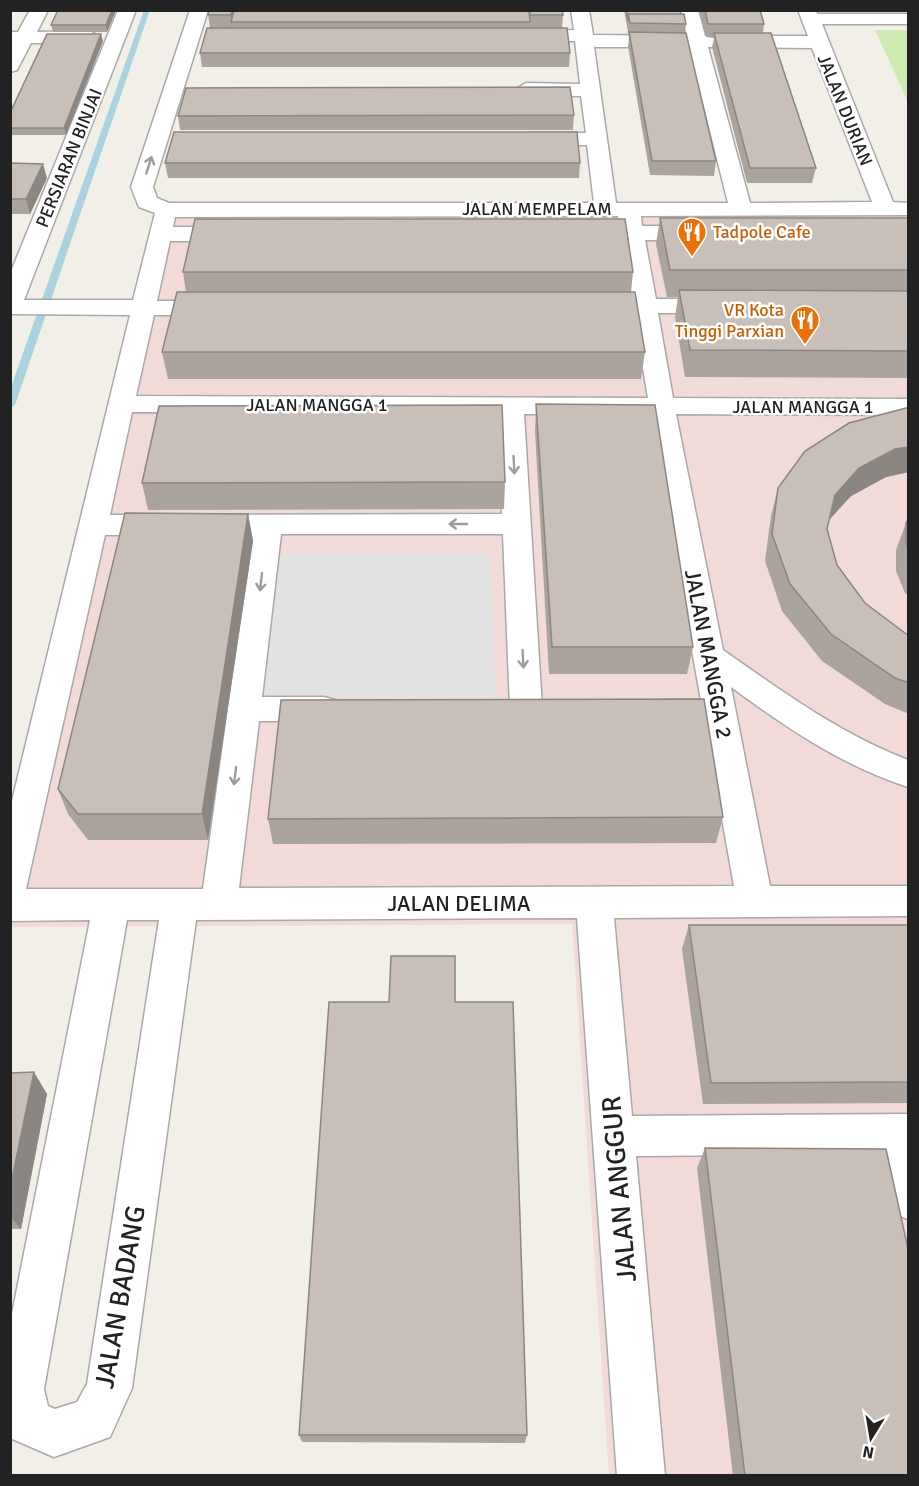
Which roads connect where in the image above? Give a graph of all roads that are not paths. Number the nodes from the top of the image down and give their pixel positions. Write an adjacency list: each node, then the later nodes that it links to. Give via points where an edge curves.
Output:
1 (39, 10): 12 (street)
2 (127, 10): 11 (street, PERSIARAN BINJAI)
3 (199, 10): 8 (street)
4 (580, 10): 13 (street, JALAN MANGGA 2)
5 (689, 10): 14 (street)
6 (809, 15): 7 (street); 15 (street, JALAN DURIAN)
7 (909, 19)
8 (191, 35): 9 (street); 17 (street)
9 (215, 35)
10 (500, 35): 13 (street)
11 (116, 37): 12 (street); 34 (street, PERSIARAN BINJAI, via 51,176)
12 (18, 38): 16 (street)
13 (583, 38): 14 (street); 20 (street, JALAN MANGGA 2)
14 (697, 42): 15 (street); 26 (street)
15 (818, 42): 27 (street, JALAN DURIAN)
16 (10, 66)
17 (174, 88): 18 (street); 21 (street)
18 (198, 89)
19 (507, 89): 20 (street)
20 (590, 90): 24 (street, JALAN MANGGA 2)
21 (158, 138): 22 (street); 29 (street, one-way to 21, via 147,202 142,187)
22 (182, 138)
23 (514, 138): 24 (street)
24 (597, 139): 25 (street, JALAN MANGGA 2)
25 (617, 209): 26 (street, JALAN MEMPELAM); 29 (street, JALAN MEMPELAM); 31 (street, JALAN MANGGA 2)
26 (741, 209): 27 (street, JALAN MEMPELAM)
27 (885, 209): 28 (street, JALAN MEMPELAM)
28 (909, 209)
29 (163, 222): 35 (street); 40 (street)
30 (562, 233): 31 (street, JALAN MEMPELAM)
31 (633, 233): 32 (street, JALAN MEMPELAM); 37 (street, JALAN MANGGA 2)
32 (729, 233)
33 (10, 234): 34 (street)
34 (39, 234): 36 (street, PERSIARAN BINJAI)
35 (255, 234)
36 (12, 297): 40 (street)
37 (645, 305): 38 (street); 39 (street); 44 (street, JALAN MANGGA 2)
38 (573, 306)
39 (741, 306)
40 (143, 308): 41 (street); 42 (street)
41 (239, 308)
42 (121, 404): 43 (street, JALAN MANGGA 1); 48 (street)
43 (511, 406): 44 (street, JALAN MANGGA 1); 47 (street, one-way to 47)
44 (662, 407): 45 (street, JALAN MANGGA 1); 49 (street, JALAN MANGGA 2)
45 (909, 407)
46 (268, 524): 47 (street, one-way to 46); 48 (street); 56 (street, one-way to 56)
47 (517, 524): 52 (street, one-way to 52)
48 (93, 525): 58 (street)
49 (709, 656): 55 (street, JALAN MANGGA 2); 57 (street, via 807,725 857,754)
50 (356, 708): 56 (street)
51 (493, 708): 52 (street)
52 (526, 708): 53 (street)
53 (560, 708)
54 (685, 708): 55 (street)
55 (719, 708): 61 (street, JALAN MANGGA 2)
56 (244, 709): 63 (street, one-way to 63)
57 (909, 774)
58 (10, 886)
59 (909, 901): 61 (street, JALAN DELIMA)
60 (594, 902): 61 (street, JALAN DELIMA); 63 (street, JALAN DELIMA); 66 (street, JALAN ANGGUR)
61 (755, 902)
62 (111, 904): 63 (street, JALAN DELIMA); 63 (street, JALAN BADANG, via 21,1389 27,1421 54,1433 93,1420 109,1388); 64 (street, JALAN DELIMA)
63 (199, 904)
64 (10, 905)
65 (901, 1134): 66 (street); 67 (street)
66 (615, 1136): 68 (street, JALAN ANGGUR)
67 (909, 1198)
68 (641, 1476)

